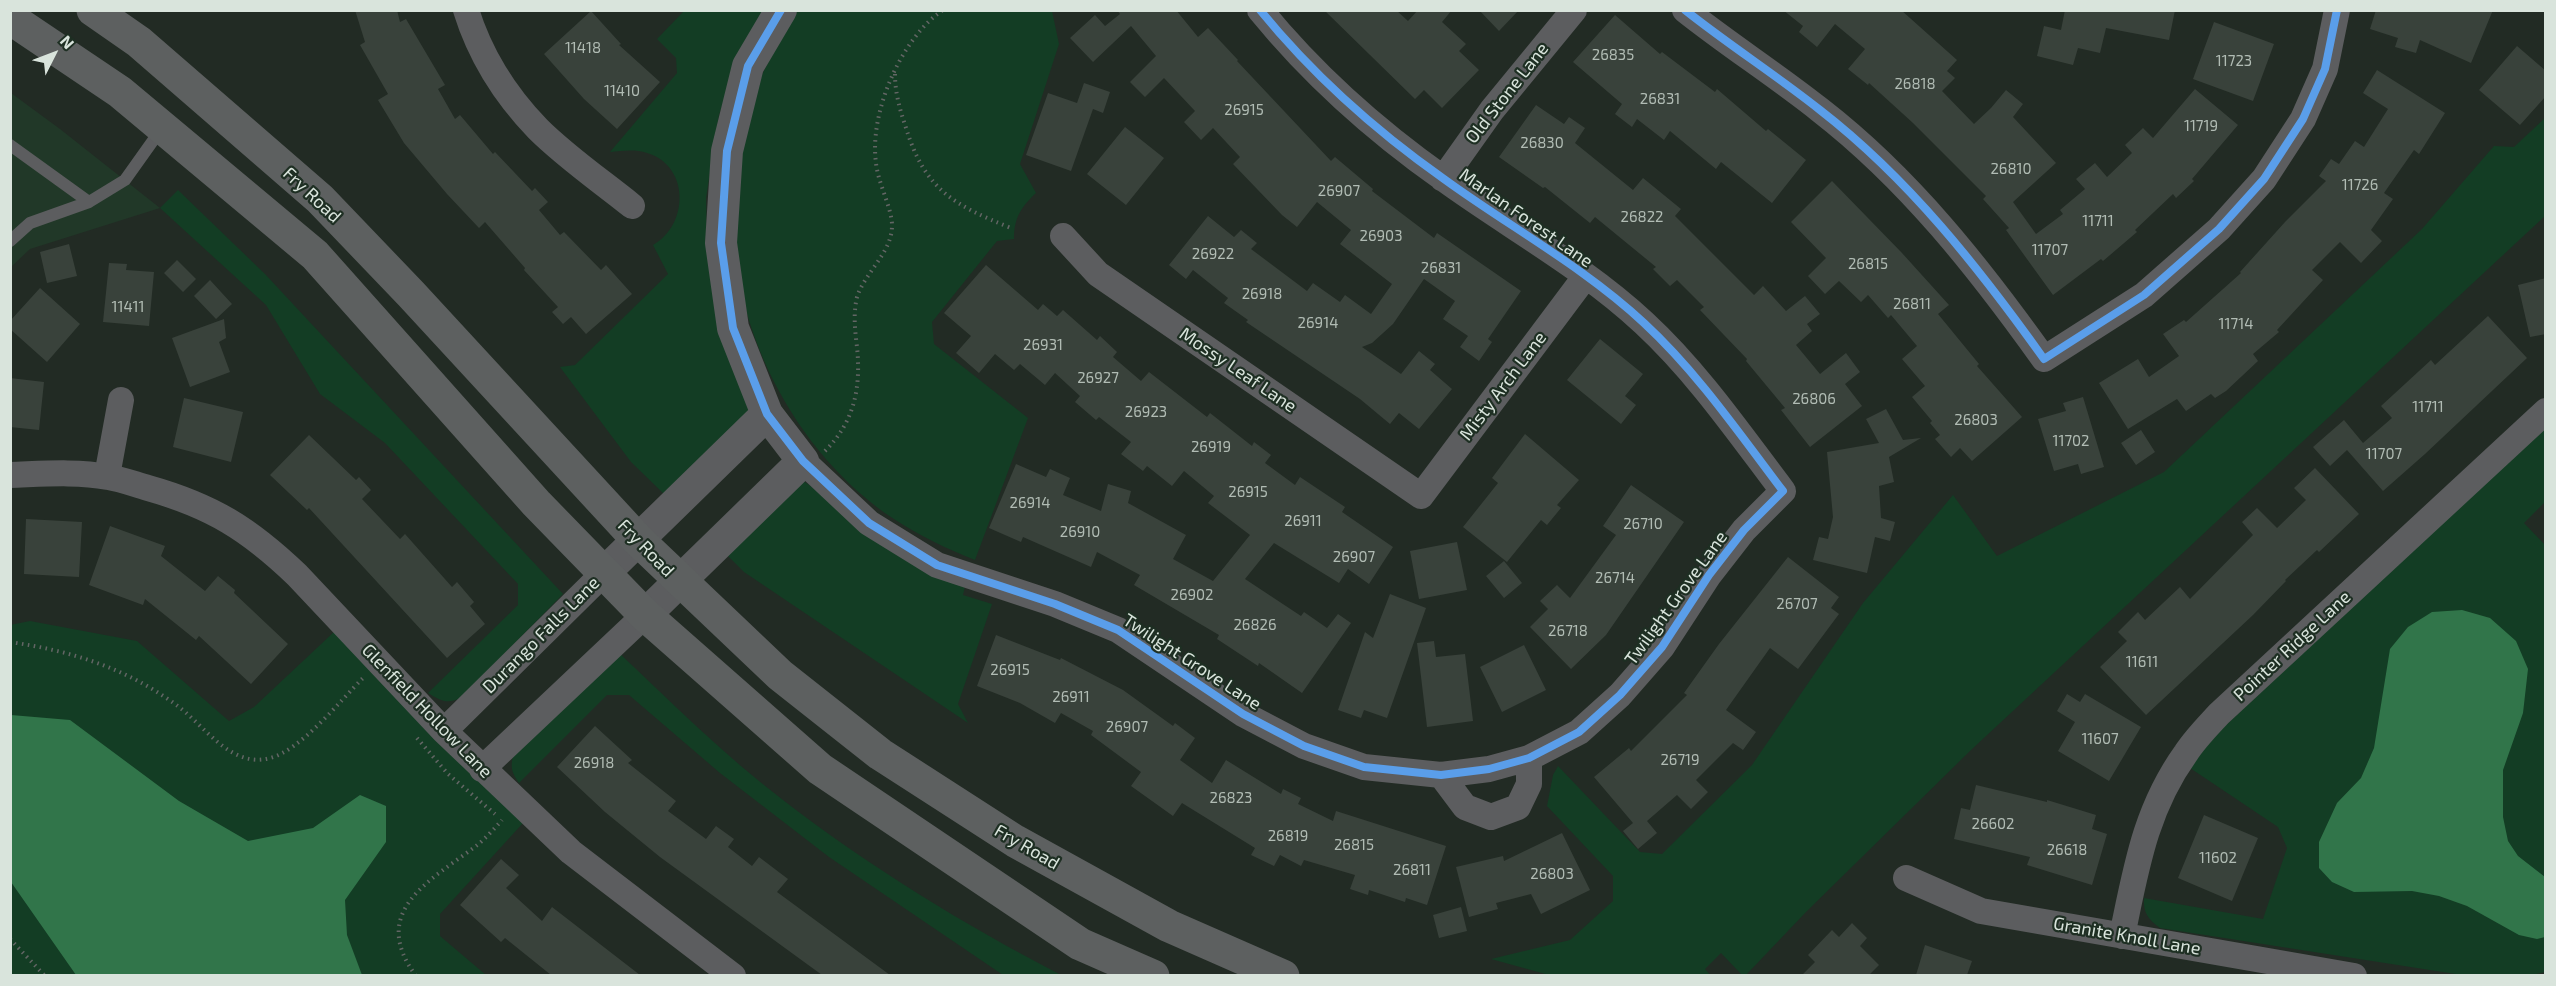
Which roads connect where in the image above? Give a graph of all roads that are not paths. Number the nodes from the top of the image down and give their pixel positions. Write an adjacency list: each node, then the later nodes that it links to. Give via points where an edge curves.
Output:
1 (93, 10): 25 (main road, Fry Road, via 139,42 320,199)
2 (466, 10): 13 (street, via 495,76 538,129)
3 (781, 10): 19 (street, Twilight Grove Lane, via 748,66 727,151 721,243 733,328)
4 (1260, 10): 11 (street, Marlan Forest Lane, via 1293,50 1370,122)
5 (1574, 10): 11 (street, Old Stone Lane, via 1492,110)
6 (1685, 10): 7 (street, via 1821,110 1883,166 1984,276 2044,359 2144,295 2219,229 2264,179 2303,119 2325,69)
7 (2337, 10)
8 (10, 18): 9 (main road, via 120,92)
9 (162, 127): 12 (lane, via 125,180); 26 (main road, via 315,255 536,503)
10 (10, 145): 12 (lane)
11 (1443, 178): 16 (street, Marlan Forest Lane)
12 (88, 202): 15 (lane, via 30,223)
13 (632, 206)
14 (1063, 236): 24 (street, Mossy Leaf Lane, via 1098,274)
15 (10, 241)
16 (1585, 277): 23 (street, Marlan Forest Lane, via 1644,322 1704,387); 24 (street, Misty Arch Lane)
17 (121, 400): 22 (street)
18 (2546, 411): 34 (street, Pointer Ridge Lane, via 2219,714 2186,752 2160,794 2141,843)
19 (767, 414): 20 (street, Twilight Grove Lane); 25 (street, Durango Falls Lane)
20 (815, 455): 27 (street); 32 (street, Twilight Grove Lane, via 869,523 937,564 1118,630 1243,714 1304,746 1364,767)
21 (10, 475): 22 (street, Glenfield Hollow Lane)
22 (107, 476): 29 (street, Glenfield Hollow Lane, via 183,498 247,531 297,575)
23 (1783, 491): 30 (street, Twilight Grove Lane, via 1737,539 1662,647 1620,695 1579,732)
24 (1421, 496)
25 (638, 540): 26 (street, Durango Falls Lane); 27 (main road, Fry Road)
26 (604, 573): 28 (main road); 29 (street, Durango Falls Lane)
27 (679, 582): 28 (street); 37 (main road, Fry Road, via 780,675 880,754 1015,841 1169,926)
28 (645, 615): 31 (street); 36 (main road, via 820,769 1080,944)
29 (444, 731): 31 (street, Glenfield Hollow Lane)
30 (1529, 758): 32 (street, Twilight Grove Lane, via 1489,769); 32 (street, via 1529,784 1518,807 1491,817 1465,807)
31 (482, 769): 35 (street, Glenfield Hollow Lane, via 571,852)
32 (1441, 775)
33 (1906, 878): 34 (street, Granite Knoll Lane, via 1981,911)
34 (2122, 936): 38 (street, Granite Knoll Lane)
35 (734, 975)
36 (1153, 975)
37 (1283, 975)
38 (2354, 975)

